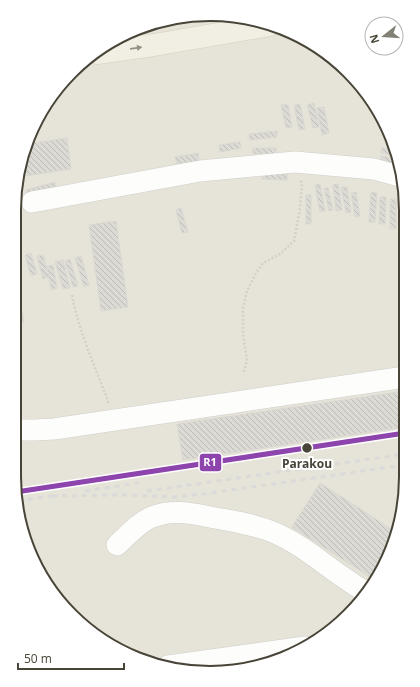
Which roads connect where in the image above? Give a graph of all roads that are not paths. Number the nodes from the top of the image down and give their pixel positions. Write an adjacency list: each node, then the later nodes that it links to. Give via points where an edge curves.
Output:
1 (259, 27): 2 (main road, one-way to 1)
2 (107, 52)
3 (395, 175): 4 (street, via 374,169 295,162 200,171)
4 (32, 202)
5 (399, 378): 6 (street, via 54,429)
6 (21, 430)
7 (117, 545): 8 (street, via 152,517 186,512 275,533 293,542)
8 (362, 589)
9 (285, 651): 10 (street)
10 (185, 664)

